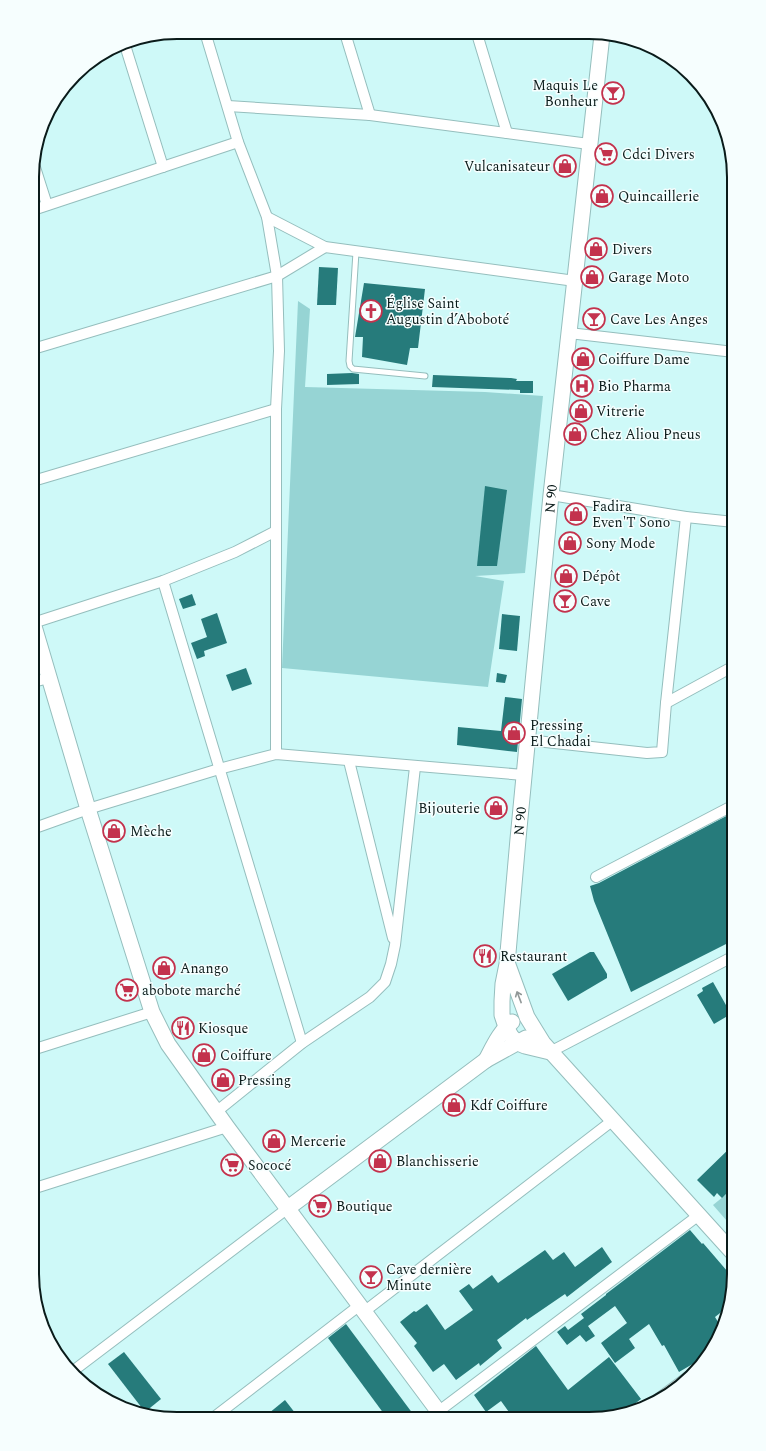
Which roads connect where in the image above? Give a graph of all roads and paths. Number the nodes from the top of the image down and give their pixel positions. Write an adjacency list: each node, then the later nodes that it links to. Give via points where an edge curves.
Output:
1 (207, 39): 6 (street)
2 (347, 39): 7 (street)
3 (479, 39): 8 (street)
4 (601, 40): 10 (street, N 90)
5 (126, 49): 11 (street)
6 (228, 106): 7 (street); 9 (street)
7 (370, 115): 8 (street)
8 (507, 133): 10 (street)
9 (238, 142): 11 (street); 15 (street)
10 (589, 144): 19 (street, N 90)
11 (163, 167): 13 (street)
12 (39, 180): 13 (street)
13 (47, 205): 14 (street)
14 (39, 208)
15 (267, 217): 16 (street); 18 (street)
16 (325, 248): 17 (street); 18 (street)
17 (356, 252): 19 (street); 23 (lane, via 350,366 353,369)
18 (277, 276): 21 (street); 24 (street, via 279,351)
19 (575, 281): 20 (street, N 90)
20 (569, 333): 22 (street); 26 (street, N 90)
21 (39, 347)
22 (727, 351)
23 (425, 376)
24 (276, 409): 25 (street); 29 (street)
25 (39, 479)
26 (551, 495): 27 (street); 37 (street, N 90)
27 (686, 517): 28 (street); 36 (street)
28 (727, 521)
29 (276, 531): 30 (street, via 235,552); 38 (street)
30 (163, 581): 31 (street); 41 (street)
31 (39, 621)
32 (39, 644): 34 (street)
33 (727, 670): 36 (street)
34 (49, 678): 35 (street); 43 (street)
35 (39, 680)
36 (666, 703): 37 (street, via 662,752 647,753)
37 (527, 740): 42 (street, N 90)
38 (276, 754): 39 (street); 41 (street)
39 (349, 761): 40 (street); 47 (street)
40 (415, 767): 42 (street); 47 (street)
41 (219, 769): 43 (street); 53 (street)
42 (524, 775): 49 (street, N 90)
43 (88, 809): 45 (street); 50 (street)
44 (727, 809): 46 (street)
45 (39, 826)
46 (596, 877)
47 (395, 945): 53 (street, via 385,982 370,997)
48 (727, 960): 56 (street)
49 (507, 964): 51 (street, N 90, one-way to 49); 52 (street, N 90, via 502,1001 502,1015)
50 (152, 1012): 55 (street); 58 (street, via 168,1044)
51 (530, 1023): 52 (street, via 518,1019); 54 (street, via 528,1037); 56 (street, N 90)
52 (506, 1027): 54 (street, N 90); 57 (street)
53 (302, 1043): 58 (street)
54 (518, 1043): 56 (street); 57 (street)
55 (39, 1048)
56 (550, 1052): 59 (street, N 90)
57 (486, 1060): 62 (street)
58 (216, 1112): 60 (street)
59 (612, 1121): 63 (street, N 90); 65 (street)
60 (227, 1127): 61 (street); 62 (street)
61 (39, 1188)
62 (288, 1208): 65 (street); 66 (street)
63 (699, 1215): 64 (street, N 90); 69 (street)
64 (727, 1246)
65 (362, 1308): 67 (street); 68 (street)
66 (76, 1369)
67 (221, 1412)
68 (440, 1412)
69 (446, 1412)

